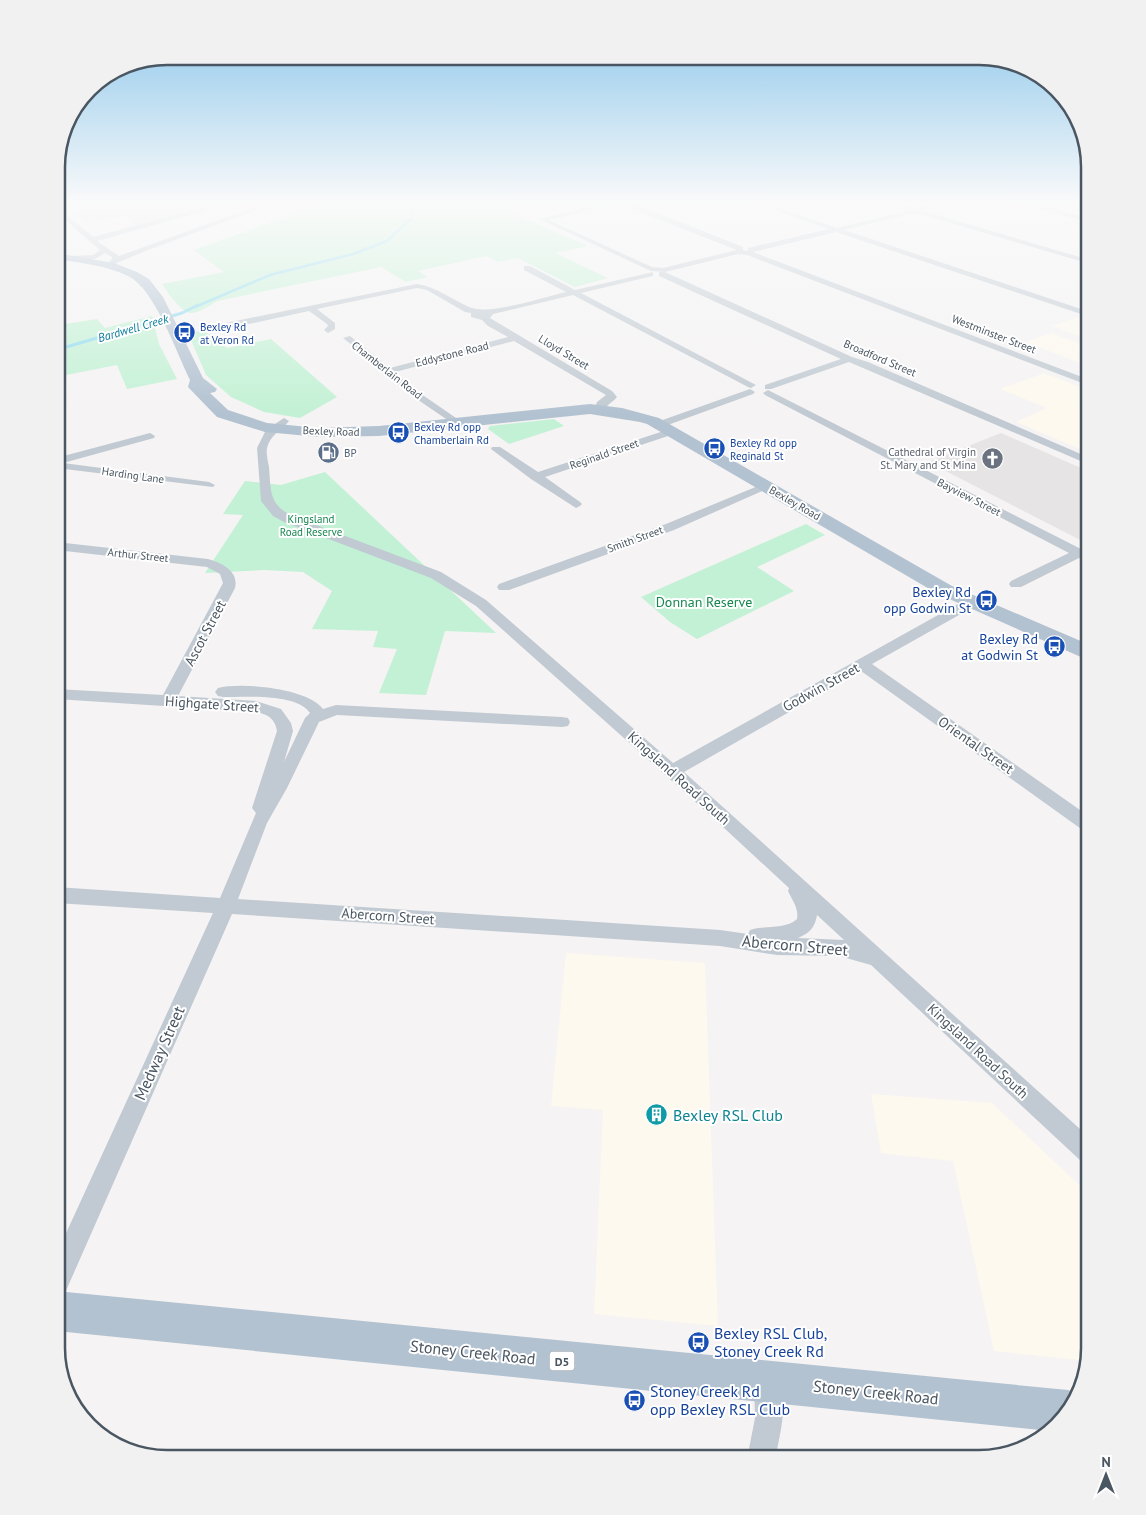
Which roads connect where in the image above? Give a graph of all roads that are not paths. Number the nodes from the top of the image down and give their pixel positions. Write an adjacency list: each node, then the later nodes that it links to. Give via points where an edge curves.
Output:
1 (130, 272): 17 (main road, Bexley Road, via 154,291)
2 (534, 272): 7 (street)
3 (651, 272): 4 (street); 7 (street)
4 (664, 272): 15 (street, Broadford Street)
5 (803, 272): 18 (street, Westminster Street)
6 (961, 272): 9 (street)
7 (572, 293): 10 (street); 19 (street)
8 (311, 309): 10 (street, Lloyd Street, via 421,286 468,310); 11 (street); 12 (street, via 331,323)
9 (1081, 312)
10 (483, 314): 14 (street, Lloyd Street, via 491,324)
11 (221, 327)
12 (328, 330)
13 (346, 338): 16 (street, Chamberlain Road)
14 (516, 338): 16 (street, Eddystone Road); 21 (street, Lloyd Street, via 612,397 601,404)
15 (848, 359): 20 (street); 30 (street, Broadford Street)
16 (388, 371): 24 (street, Chamberlain Road)
17 (197, 380): 22 (main road, Bexley Road, via 194,387 201,398); 25 (main road, Bexley Road, via 231,405)
18 (1081, 380)
19 (750, 389): 20 (street, via 760,385); 26 (street, Reginald Street)
20 (768, 390): 38 (street, Bayview Street)
21 (599, 410): 23 (main road, Bexley Road); 26 (main road, Bexley Road, via 625,413)
22 (231, 416): 25 (main road, Bexley Road); 28 (main road)
23 (488, 418): 24 (main road, Bexley Road); 25 (main road, Bexley Road, via 373,432 328,432)
24 (452, 420): 25 (main road, Bexley Road, via 354,427)
25 (274, 424): 28 (street, Kingsland Road South, via 256,435)
26 (667, 427): 33 (street, Reginald Street); 35 (main road, Bexley Road)
27 (150, 436): 31 (street)
28 (259, 446): 51 (street, Kingsland Road South, via 267,501 277,513 420,568 455,585 481,603)
29 (496, 449): 33 (street)
30 (1081, 458)
31 (65, 460)
32 (65, 464): 34 (street, Harding Lane)
33 (535, 477): 36 (street)
34 (210, 485)
35 (765, 486): 42 (street, Smith Street, via 670,527); 43 (main road, Bexley Road)
36 (576, 504)
37 (65, 547): 40 (street, Arthur Street, via 171,558)
38 (1081, 554)
39 (1081, 557): 41 (street)
40 (219, 567): 48 (street, Ascot Street, via 230,577 230,585)
41 (1016, 584)
42 (504, 587)
43 (970, 603): 44 (main road, Bexley Road); 45 (street, Godwin Street)
44 (1081, 650)
45 (862, 664): 51 (street, Godwin Street); 52 (street, Oriental Street)
46 (223, 692): 49 (street, Highgate Street, via 300,698 314,706)
47 (65, 694): 48 (street, Highgate Street)
48 (168, 700): 53 (street, Highgate Street, via 261,707 280,717 285,731 264,794)
49 (319, 714): 50 (street, via 344,710); 53 (street, via 310,721 279,788)
50 (562, 722)
51 (672, 771): 54 (street, Kingsland Road South)
52 (1081, 820)
53 (259, 822): 56 (street, Medway Street)
54 (763, 855): 57 (street, Abercorn Street, via 801,897 807,914 805,925 790,934); 58 (street, Kingsland Road South)
55 (65, 896): 56 (street, Abercorn Street)
56 (226, 906): 57 (street, Abercorn Street); 60 (street, Medway Street)
57 (720, 938): 58 (street, Abercorn Street, via 777,946 829,946 852,950)
58 (894, 974): 59 (street, Kingsland Road South)
59 (1081, 1146)
60 (65, 1264)
61 (65, 1312): 62 (main road, Stoney Creek Road / D5)
62 (768, 1381): 63 (main road, Stoney Creek Road / D5); 64 (street, via 769,1418)
63 (1060, 1410)
64 (763, 1450)

